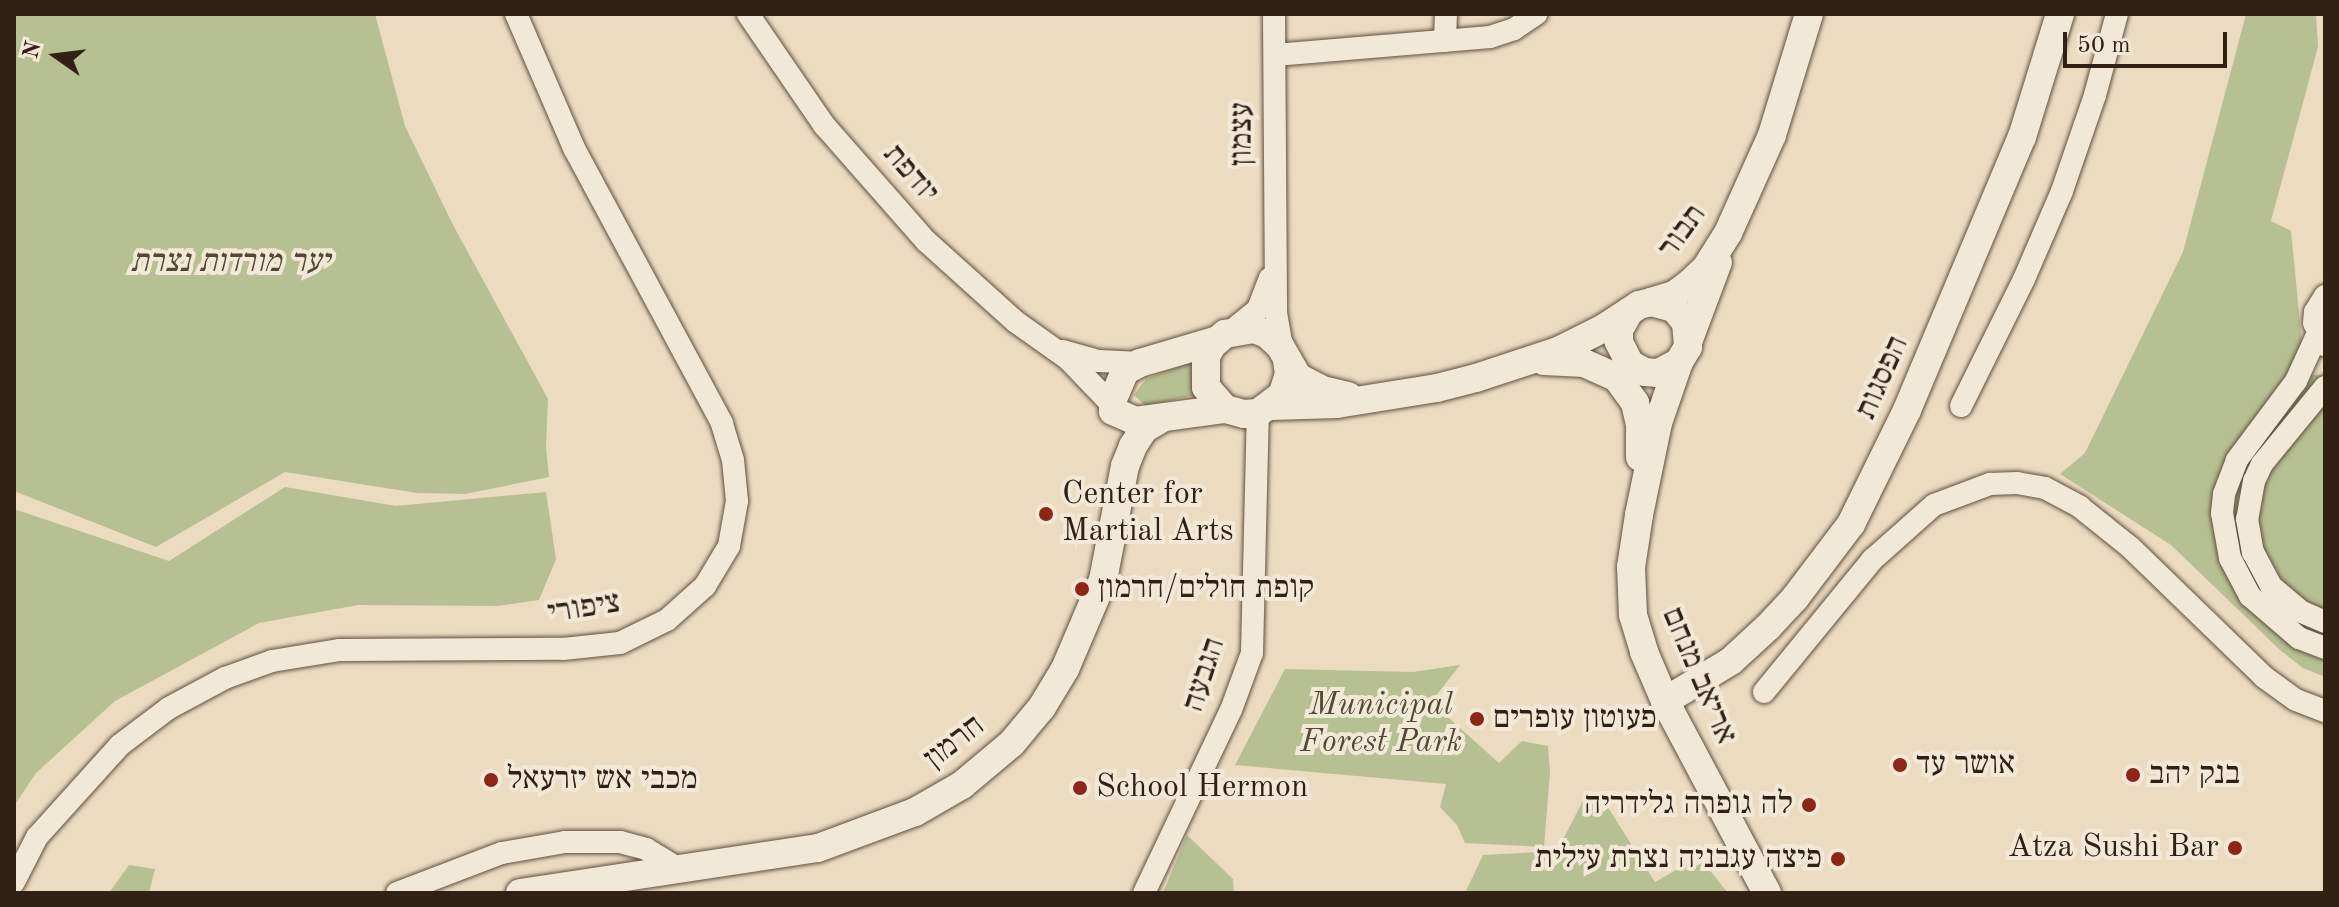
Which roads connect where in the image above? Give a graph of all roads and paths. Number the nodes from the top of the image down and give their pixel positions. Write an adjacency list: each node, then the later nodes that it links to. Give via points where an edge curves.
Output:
1 (516, 14): 40 (street, ציפורי, via 574,148 722,423 737,501 729,546 705,586 667,620 620,643 563,649 340,650 272,661 225,678 169,708 120,745 37,837)
2 (748, 14): 17 (street, יודפת, via 824,125 926,241 1016,322)
3 (1274, 14): 10 (street, עצמון)
4 (1446, 14): 9 (street)
5 (1536, 14): 9 (street, via 1490,37)
6 (1809, 14): 11 (street, via 1772,135)
7 (2060, 14): 37 (street, הפסגות, via 2022,137 1907,410 1851,524 1768,627 1731,661)
8 (2117, 14): 26 (street, via 2062,191)
9 (1445, 41): 10 (street)
10 (1275, 55): 12 (street, עצמון)
11 (1736, 216): 14 (street, תבור, via 1706,268 1674,295); 19 (street, תבור)
12 (1274, 253): 15 (street, עצמון, via 1258,309); 20 (street, עצמון, via 1276,313)
13 (2325, 296): 16 (street, via 2315,312)
14 (1640, 307): 18 (street, תבור); 19 (street, via 1674,308 1686,323); 23 (street, via 1619,330 1619,342)
15 (1224, 336): 20 (street, via 1254,329 1267,334); 22 (street); 28 (street, via 1206,356 1203,372 1214,400)
16 (2321, 340): 35 (street, via 2237,460 2222,513 2230,558 2250,596 2299,638)
17 (1054, 348): 22 (street, יודפת, via 1099,361); 27 (street, יודפת)
18 (1558, 351): 21 (street); 23 (street, via 1615,353)
19 (1684, 352): 23 (street, via 1658,373); 31 (street, תבור)
20 (1285, 356): 25 (street, via 1298,377 1311,385); 29 (street, via 1289,374 1282,395)
21 (1530, 361): 25 (street, via 1437,388); 33 (street, via 1584,363 1617,378 1629,391 1640,425)
22 (1140, 363): 27 (street, via 1125,371)
23 (1634, 366): 31 (street, via 1648,377 1655,393)
24 (2325, 387): 34 (street, via 2262,464 2247,519 2253,552 2272,587 2302,612)
25 (1365, 399): 29 (street)
26 (1961, 406)
27 (1113, 408): 30 (street, via 1135,421); 32 (street, חרמון, via 1120,440)
28 (1225, 409): 29 (street, via 1244,414); 30 (street)
29 (1265, 409): 43 (street, הגבעה, via 1252,653 1231,710)
30 (1162, 418): 32 (street, חרמון, via 1144,429 1133,446)
31 (1658, 423): 33 (street, אריאב מנחם)
32 (1121, 496): 39 (street, חרמון, via 1103,580 1084,629 1042,707 1012,743 962,785 864,834 818,848)
33 (1640, 510): 37 (street, אריאב מנחם, via 1631,567 1633,615)
34 (2325, 622)
35 (2325, 648)
36 (1764, 692): 38 (street, via 1872,560 1934,505 1990,484 2017,483 2045,488 2080,507 2130,547 2264,677 2296,700)
37 (1665, 701): 44 (street, אריאב מנחם)
38 (2325, 711)
39 (679, 869): 41 (street, via 646,849 620,842 565,842 502,853); 42 (street, חרמון)
40 (14, 882)
41 (397, 893)
42 (520, 893)
43 (1144, 893)
44 (1767, 893)

